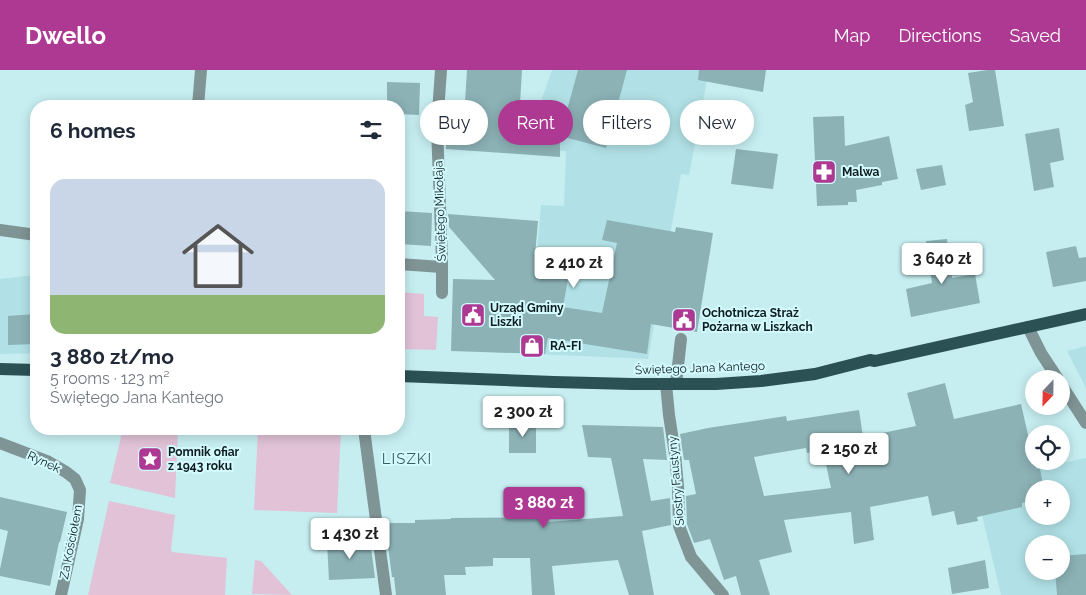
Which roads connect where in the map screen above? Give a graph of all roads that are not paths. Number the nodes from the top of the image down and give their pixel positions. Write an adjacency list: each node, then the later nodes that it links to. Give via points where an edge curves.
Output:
1 (201, 70): 3 (street)
2 (441, 70): 7 (street, Świętego Mikołaja, via 437,127)
3 (198, 100)
4 (0, 230): 5 (street)
5 (30, 234)
6 (405, 264): 7 (street)
7 (442, 267): 8 (street, Świętego Mikołaja)
8 (442, 293)
9 (1086, 314): 10 (main road, Świętego Jana Kantego)
10 (1028, 327): 14 (street); 16 (main road, Świętego Jana Kantego, via 815,374 752,382)
11 (681, 339): 16 (street, Siostry Faustyny)
12 (0, 369): 13 (main road)
13 (30, 370)
14 (1052, 370)
15 (405, 376): 16 (main road, Świętego Jana Kantego)
16 (671, 384): 24 (street, Siostry Faustyny, via 669,415 677,470 679,526 691,557)
17 (1070, 398): 18 (street)
18 (1086, 423)
19 (365, 435): 23 (street)
20 (0, 443): 21 (street, Rynek, via 48,461 75,479)
21 (80, 490): 22 (street, Za Kościołem, via 78,519)
22 (61, 595)
23 (386, 595)
24 (723, 595)

